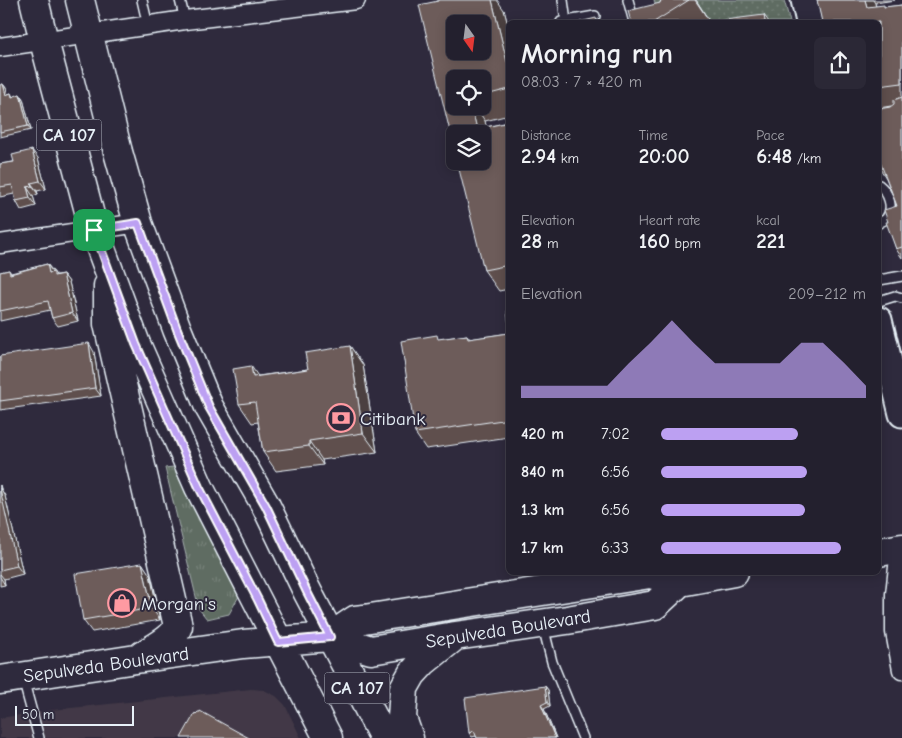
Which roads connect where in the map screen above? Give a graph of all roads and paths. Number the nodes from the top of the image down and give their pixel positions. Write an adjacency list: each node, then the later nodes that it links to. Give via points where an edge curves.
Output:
1 (34, 0): 17 (main road, CA 107)
2 (80, 0): 16 (main road, CA 107)
3 (142, 0): 15 (lane)
4 (180, 0): 10 (lane)
5 (356, 0): 10 (street)
6 (563, 0): 11 (lane)
7 (628, 0): 13 (lane)
8 (804, 0): 14 (street)
9 (595, 16): 12 (lane)
10 (185, 20): 15 (street)
11 (563, 20)
12 (574, 20)
13 (633, 20)
14 (809, 20)
15 (148, 26): 16 (street)
16 (88, 34): 17 (street); 21 (main road, CA 107)
17 (44, 41): 18 (street); 22 (main road, CA 107)
18 (0, 48)
19 (881, 186): 20 (lane, via 890,202 886,219)
20 (881, 222)
21 (138, 223): 22 (street); 39 (main road, CA 107, via 209,407 266,506)
22 (94, 230): 23 (street); 24 (main road, CA 107)
23 (0, 244)
24 (109, 270): 40 (main road, CA 107, via 136,344 199,487); 41 (main road, via 108,324 178,626 169,638)
25 (902, 276): 26 (lane)
26 (881, 280)
27 (902, 298): 28 (lane, via 895,296)
28 (881, 300)
29 (881, 326): 30 (street)
30 (897, 375): 31 (street)
31 (902, 414)
32 (896, 547): 42 (street, via 895,632)
33 (644, 575): 39 (main road, Sepulveda Boulevard, via 355,620)
34 (654, 575): 36 (main road, Sepulveda Boulevard)
35 (718, 575): 36 (main road, Sepulveda Boulevard)
36 (680, 582): 37 (main road, Sepulveda Boulevard, via 655,604)
37 (542, 624): 38 (main road, Sepulveda Boulevard); 48 (lane, via 552,662)
38 (455, 636): 39 (main road, Sepulveda Boulevard, via 371,650); 47 (main road, via 422,662 404,688 402,718)
39 (330, 637): 40 (main road, Sepulveda Boulevard); 46 (main road, CA 107)
40 (278, 642): 41 (main road, Sepulveda Boulevard); 45 (main road, CA 107)
41 (136, 659): 43 (main road, Sepulveda Boulevard)
42 (902, 670)
43 (11, 678): 44 (lane)
44 (39, 738)
45 (328, 738)
46 (384, 738)
47 (409, 738)
48 (583, 738)

